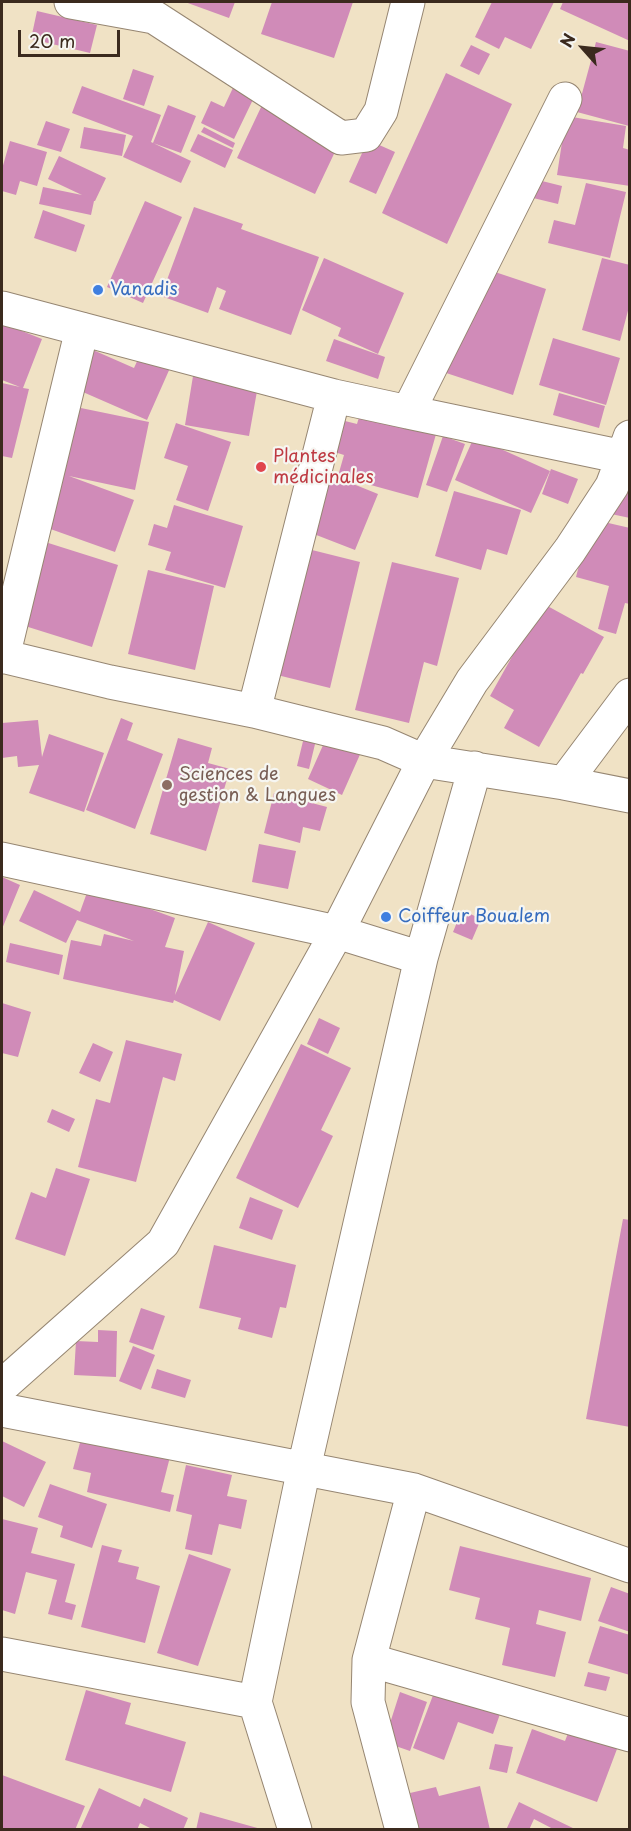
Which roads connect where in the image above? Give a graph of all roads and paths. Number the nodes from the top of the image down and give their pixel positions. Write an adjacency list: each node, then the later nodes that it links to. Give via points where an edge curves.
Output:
1 (71, 2): 3 (street)
2 (408, 2): 3 (street, via 381,111 366,135 340,138)
3 (156, 9)
4 (566, 99): 8 (street)
5 (2, 308): 6 (street)
6 (82, 329): 7 (street); 10 (street)
7 (334, 396): 8 (street); 12 (street)
8 (408, 412): 9 (street)
9 (626, 447): 13 (street, via 612,486 570,550 472,681)
10 (2, 656): 12 (street)
11 (630, 695): 15 (street)
12 (254, 711): 13 (street, via 383,743)
13 (424, 761): 14 (street); 18 (street)
14 (475, 768): 15 (street); 19 (street)
15 (564, 783): 16 (street)
16 (630, 796)
17 (2, 859): 18 (street)
18 (337, 932): 19 (street); 20 (street, via 164,1243)
19 (421, 958): 22 (street)
20 (2, 1386)
21 (2, 1410): 22 (street)
22 (304, 1468): 23 (street); 27 (street)
23 (414, 1490): 24 (street); 26 (street)
24 (630, 1566)
25 (2, 1654): 27 (street)
26 (369, 1659): 28 (street); 30 (street, via 368,1702)
27 (255, 1702): 29 (street)
28 (630, 1735)
29 (295, 1830)
30 (402, 1830)

